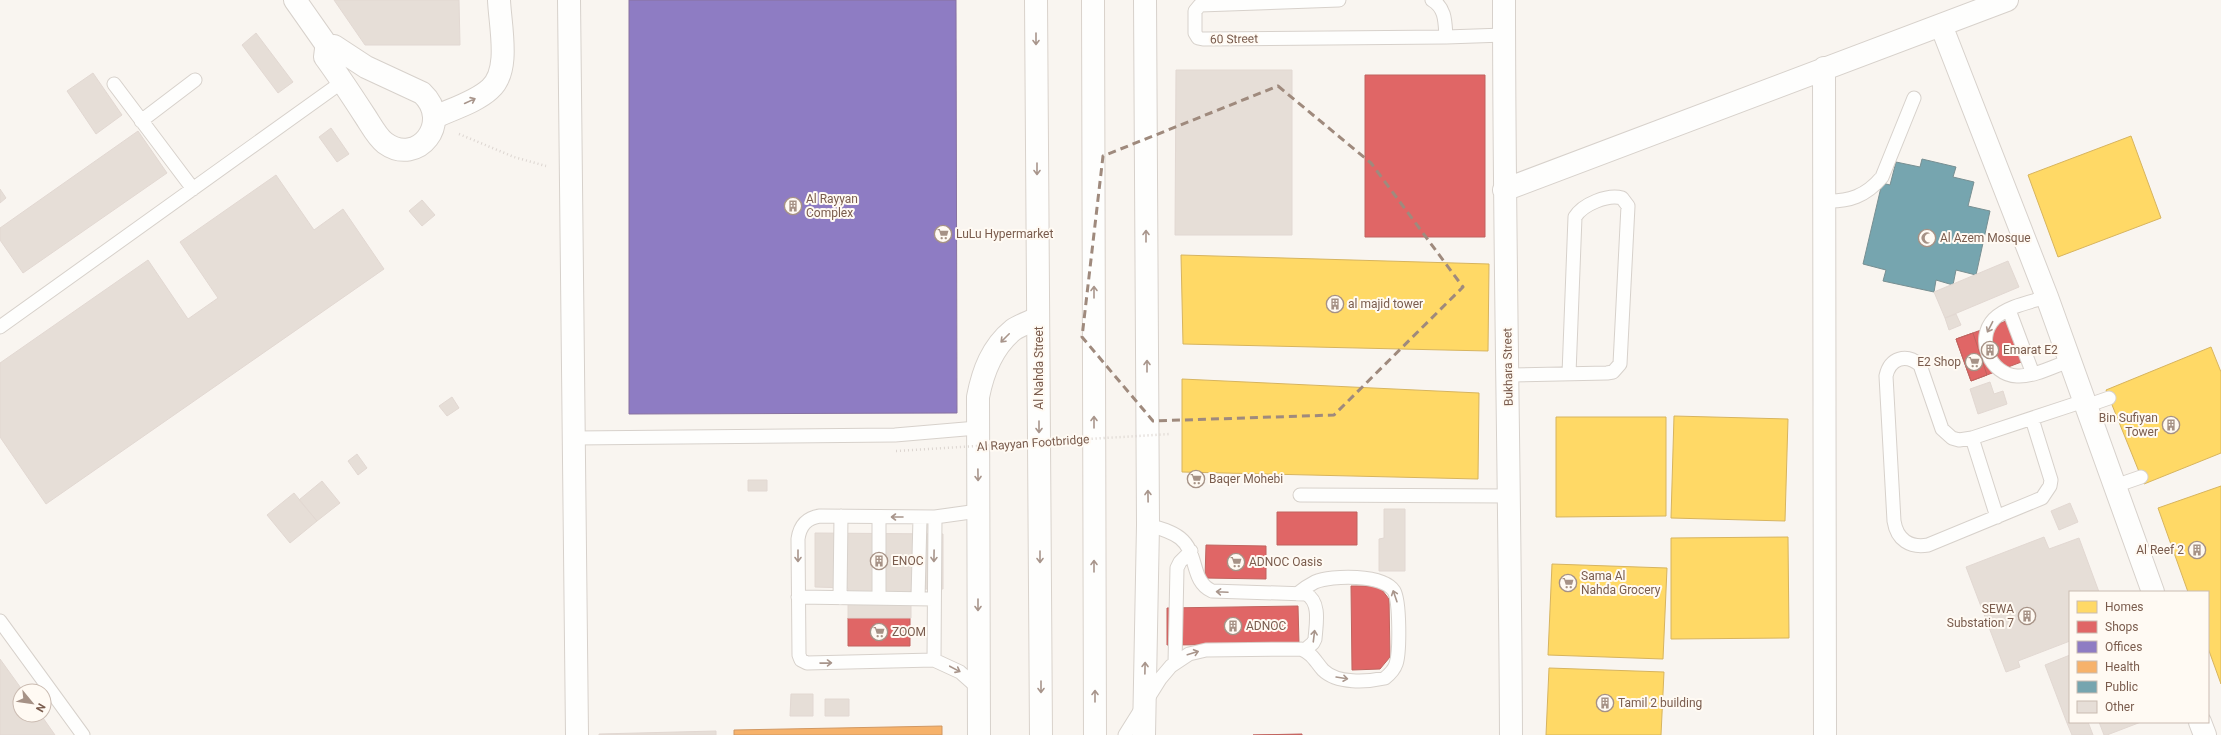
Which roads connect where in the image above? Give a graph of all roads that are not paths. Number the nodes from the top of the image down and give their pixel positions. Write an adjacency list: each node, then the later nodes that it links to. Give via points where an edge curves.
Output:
1 (295, 0): 14 (street)
2 (499, 0): 20 (street, via 502,70 498,80 481,96)
3 (569, 0): 37 (street)
4 (1036, 0): 27 (street, Al Nahda Street, one-way to 27)
5 (1093, 0): 69 (street, one-way to 5)
6 (1145, 0): 49 (street, one-way to 6)
7 (1339, 0): 13 (lane, 60 Street, via 1200,5 1195,11 1195,34 1203,40)
8 (1432, 0): 13 (lane, via 1441,7)
9 (1504, 0): 12 (street, Bukhara Street)
10 (2006, 0): 11 (street)
11 (1941, 25): 15 (street); 25 (street)
12 (1504, 35): 13 (lane, 60 Street); 23 (street, Bukhara Street)
13 (1446, 37)
14 (328, 47): 17 (street, via 325,57); 20 (street, via 336,47 366,67 422,93)
15 (1824, 68): 23 (street); 24 (street)
16 (195, 80): 21 (lane)
17 (342, 82): 20 (street, via 378,135 391,147 400,149 418,146 431,134); 22 (lane)
18 (114, 84): 21 (lane)
19 (1914, 98): 24 (lane, via 1882,177 1873,187 1856,197)
20 (433, 115)
21 (141, 121): 22 (lane)
22 (193, 189): 28 (lane)
23 (1504, 190): 32 (street, Bukhara Street)
24 (1825, 201): 73 (street)
25 (2048, 297): 26 (lane); 29 (street)
26 (2009, 310): 31 (lane); 31 (lane, one-way to 31, via 1994,320 1989,328 1985,343 1986,351 1994,365 2007,374)
27 (1038, 318): 36 (street, one-way to 36, via 1014,329 1000,343 989,360 978,397); 68 (street, Al Nahda Street, one-way to 68)
28 (0, 327)
29 (2070, 361): 31 (lane); 34 (street)
30 (1568, 374): 30 (lane, via 1613,372 1620,364 1628,206 1622,198 1588,205 1575,216); 32 (lane)
31 (2033, 374)
32 (1508, 375): 42 (street, Bukhara Street)
33 (2109, 398): 34 (lane)
34 (2085, 404): 35 (lane); 40 (street)
35 (2032, 418): 38 (lane); 48 (lane, via 2049,473 2050,486 2042,498)
36 (977, 428): 37 (lane, via 895,435); 43 (street, one-way to 43)
37 (575, 438): 66 (street)
38 (1972, 438): 48 (lane); 48 (lane, via 1952,438 1942,428 1920,365 1907,358 1893,362 1886,376 1894,521 1899,536 1912,546 1928,545)
39 (2141, 477): 40 (lane)
40 (2115, 486): 51 (street)
41 (1300, 495): 42 (lane)
42 (1510, 496): 72 (street, Bukhara Street)
43 (978, 511): 47 (lane); 62 (street, one-way to 62)
44 (842, 516): 45 (lane); 53 (lane, one-way to 53, via 820,516 811,518 803,524 798,539); 54 (lane)
45 (879, 517): 46 (lane, one-way to 45); 55 (lane)
46 (920, 517): 47 (lane); 56 (lane)
47 (934, 517): 57 (lane, one-way to 57)
48 (1996, 517)
49 (1148, 525): 50 (lane, via 1180,538); 63 (street, one-way to 49)
50 (1191, 551): 52 (lane, one-way to 50, via 1206,589 1198,579); 61 (lane, via 1177,568)
51 (2153, 591)
52 (1297, 594): 59 (lane, one-way to 52, via 1310,646 1315,639 1315,605 1310,596); 59 (lane, one-way to 52, via 1311,653 1324,671 1333,677 1385,678 1396,664 1398,653 1397,600 1394,591 1386,584 1369,579 1329,579 1315,582)
53 (798, 597): 54 (lane); 60 (lane, one-way to 60, via 799,655 801,660 807,663)
54 (840, 598): 55 (lane)
55 (879, 598): 56 (lane)
56 (918, 599): 57 (lane)
57 (933, 599): 60 (lane)
58 (0, 622): 65 (lane)
59 (1301, 649): 61 (lane, one-way to 59, via 1189,654 1206,650)
60 (934, 660): 62 (lane, one-way to 62, via 960,672)
61 (1175, 663): 63 (lane, via 1160,679)
62 (978, 688): 67 (street)
63 (1144, 703): 70 (lane); 71 (street)
64 (2200, 723): 74 (street)
65 (83, 735)
66 (577, 735)
67 (979, 735)
68 (1041, 735)
69 (1095, 735)
70 (1125, 735)
71 (1144, 735)
72 (1511, 735)
73 (1825, 735)
74 (2205, 735)

